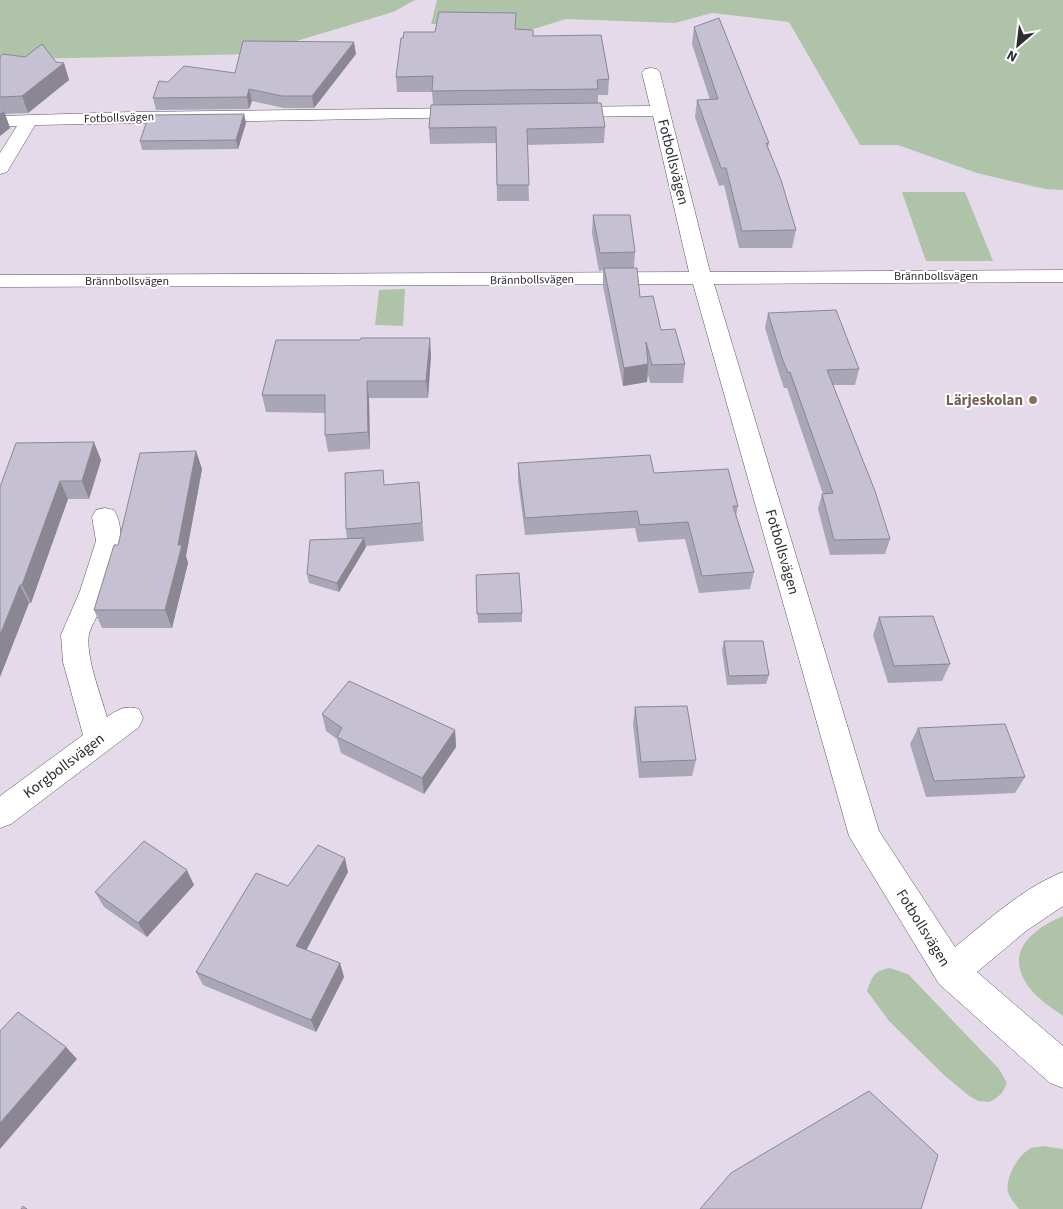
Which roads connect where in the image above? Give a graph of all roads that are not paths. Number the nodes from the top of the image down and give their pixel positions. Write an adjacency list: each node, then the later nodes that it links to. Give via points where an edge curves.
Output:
1 (651, 73): 2 (street, Fotbollsvägen)
2 (660, 111): 3 (street, Fotbollsvägen); 9 (street, Fotbollsvägen)
3 (550, 112)
4 (480, 113): 6 (street, Fotbollsvägen, via 131,117)
5 (0, 121): 6 (street, Fotbollsvägen)
6 (28, 122): 7 (street)
7 (0, 168)
8 (1063, 276): 9 (street, Brännbollsvägen)
9 (700, 277): 10 (street, Brännbollsvägen); 16 (street, Fotbollsvägen, via 866,836)
10 (0, 281)
11 (105, 517): 13 (street, via 109,541 94,591 75,635 77,662)
12 (128, 718): 13 (street, Korgbollsvägen)
13 (99, 740): 14 (street, Korgbollsvägen)
14 (0, 814)
15 (1063, 887): 16 (street, Fotbollsvägen, via 1014,920)
16 (951, 972): 17 (street, Fotbollsvägen)
17 (1063, 1070)

